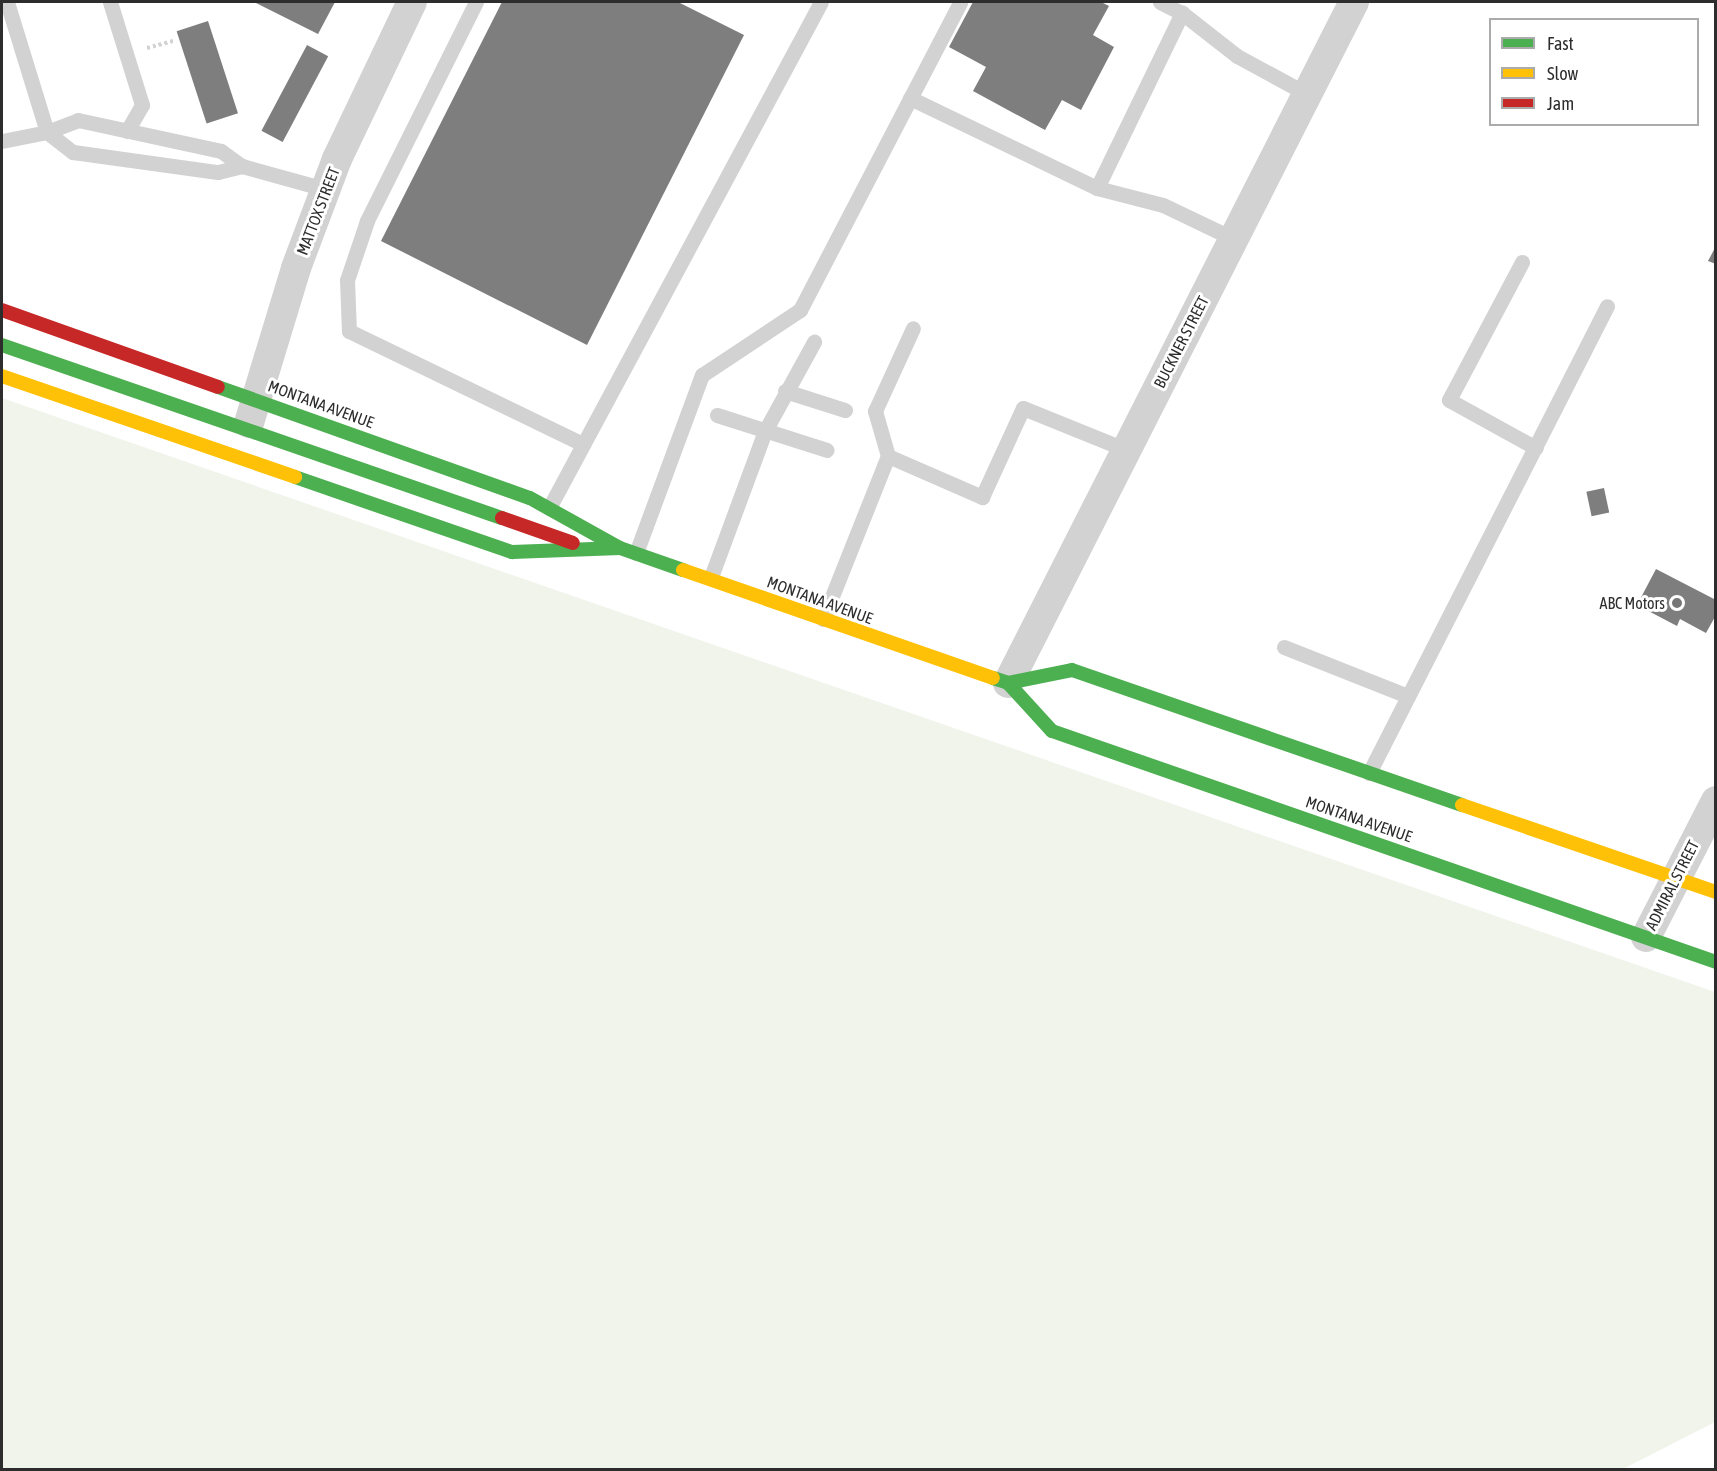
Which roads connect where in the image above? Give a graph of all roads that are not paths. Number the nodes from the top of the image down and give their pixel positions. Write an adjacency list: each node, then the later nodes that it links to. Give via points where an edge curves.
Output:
1 (7, 2): 13 (lane)
2 (110, 2): 12 (lane, via 142,105)
3 (412, 2): 17 (street, MATTOX STREET, via 361,103)
4 (476, 2): 32 (lane, via 367,221 347,280 349,331)
5 (821, 2): 32 (lane)
6 (960, 2): 11 (lane)
7 (1160, 2): 9 (lane)
8 (1354, 2): 10 (street, BUCKNER STREET)
9 (1182, 13): 10 (lane, via 1237,56); 16 (lane)
10 (1307, 94): 18 (street, BUCKNER STREET)
11 (910, 98): 16 (lane); 40 (lane, via 800,310 702,375)
12 (127, 131): 13 (lane, via 78,120); 15 (lane, via 221,151)
13 (47, 132): 14 (lane); 15 (lane, via 73,152 219,172)
14 (2, 141)
15 (243, 166): 17 (lane)
16 (1097, 188): 18 (lane, via 1163,205)
17 (326, 189): 27 (street, MATTOX STREET, via 296,268)
18 (1234, 239): 35 (street, BUCKNER STREET)
19 (1522, 262): 33 (lane, via 1449,400)
20 (1607, 306): 33 (lane)
21 (2, 310): 27 (highway, MONTANA AVENUE)
22 (913, 328): 36 (lane, via 875,411)
23 (814, 342): 26 (lane)
24 (2, 345): 30 (highway)
25 (2, 376): 39 (highway, MONTANA AVENUE, via 512,552)
26 (785, 391): 28 (lane); 31 (lane)
27 (257, 398): 30 (street, MATTOX STREET); 37 (highway, MONTANA AVENUE)
28 (845, 410)
29 (717, 415): 31 (lane)
30 (247, 430): 39 (highway)
31 (765, 431): 34 (lane); 41 (lane)
32 (583, 444): 37 (lane)
33 (1536, 448): 45 (lane)
34 (827, 450)
35 (1126, 450): 36 (lane, via 1023,408 982,497); 44 (street, BUCKNER STREET)
36 (888, 456): 42 (lane)
37 (549, 508): 38 (highway, MONTANA AVENUE)
38 (620, 548): 39 (highway, MONTANA AVENUE); 40 (highway, MONTANA AVENUE)
39 (592, 549)
40 (636, 553): 41 (highway, MONTANA AVENUE)
41 (711, 577): 42 (highway, MONTANA AVENUE)
42 (823, 620): 44 (highway, MONTANA AVENUE)
43 (1284, 647): 45 (lane)
44 (1008, 684): 46 (highway, via 1072,670); 50 (highway, MONTANA AVENUE, via 1053,731)
45 (1408, 696): 46 (lane)
46 (1369, 773): 48 (highway)
47 (1716, 801): 48 (street, ADMIRAL STREET)
48 (1676, 878): 49 (highway); 50 (street, ADMIRAL STREET)
49 (1716, 892)
50 (1646, 937): 51 (highway, MONTANA AVENUE)
51 (1716, 962)

